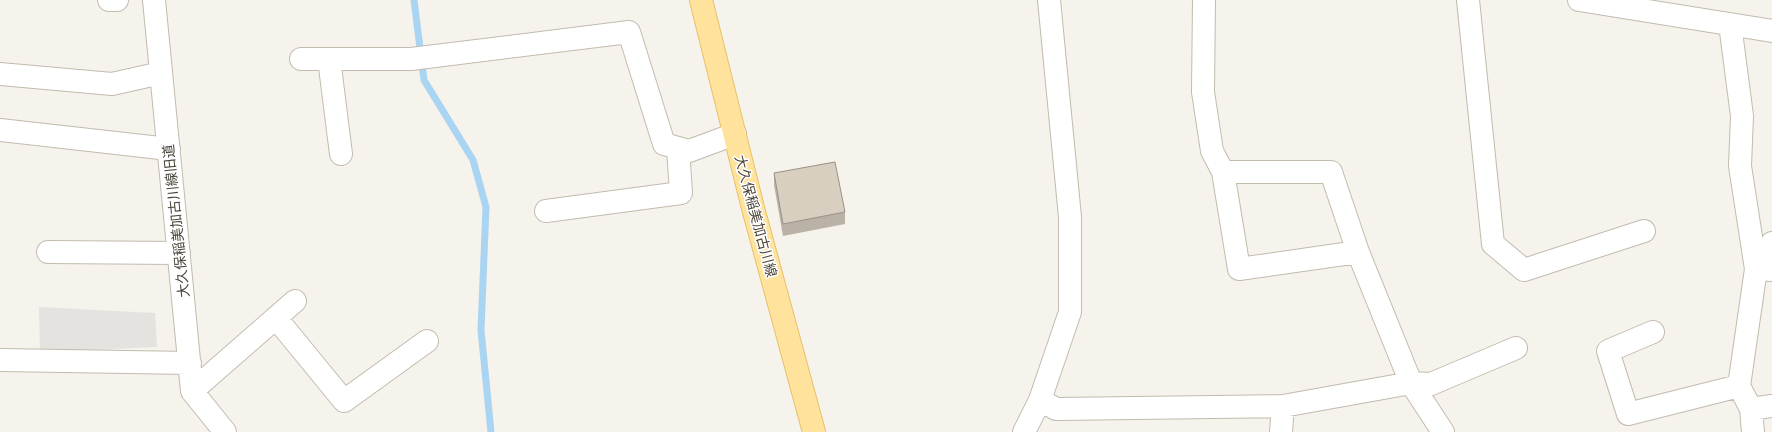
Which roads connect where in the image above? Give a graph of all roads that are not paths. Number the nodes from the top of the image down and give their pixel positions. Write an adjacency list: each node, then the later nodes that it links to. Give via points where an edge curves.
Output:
1 (109, 0): 2 (street)
2 (117, 0)
3 (154, 0): 13 (street, 大久保稲美加古川線旧道)
4 (702, 0): 16 (main road, 大久保稲美加古川線)
5 (1049, 0): 38 (street, via 1070,216 1070,312)
6 (1204, 0): 20 (street, via 1203,92 1212,151)
7 (1468, 0): 22 (street, via 1493,244 1524,270)
8 (1579, 0): 9 (street)
9 (1730, 24): 10 (street); 27 (street, via 1742,116 1740,166)
10 (1772, 31)
11 (301, 59): 12 (street)
12 (329, 59): 17 (street, via 422,57 629,32 664,144); 19 (street)
13 (161, 73): 14 (street, via 112,84); 18 (street, 大久保稲美加古川線旧道)
14 (0, 74)
15 (0, 130): 18 (street)
16 (735, 134): 17 (street, via 689,151); 42 (main road, 大久保稲美加古川線)
17 (678, 148): 21 (street, via 682,193)
18 (169, 149): 26 (street, 大久保稲美加古川線旧道)
19 (341, 154)
20 (1223, 172): 25 (street, via 1331,172); 25 (street, via 1239,269)
21 (546, 211)
22 (1644, 231)
23 (1772, 244): 27 (street)
24 (48, 252): 26 (street)
25 (1358, 252): 35 (street)
26 (179, 253): 34 (street, 大久保稲美加古川線旧道)
27 (1764, 270): 36 (street)
28 (295, 301): 29 (street)
29 (276, 318): 31 (street, via 344,401); 37 (street)
30 (1653, 332): 36 (street, via 1608,350 1628,414)
31 (427, 341)
32 (1516, 348): 35 (street, via 1430,384)
33 (0, 360): 34 (street)
34 (190, 363): 37 (street, 大久保稲美加古川線旧道)
35 (1411, 383): 39 (street); 45 (street)
36 (1738, 386): 40 (street)
37 (192, 391): 41 (street)
38 (1040, 400): 39 (street, via 1056,408); 43 (street)
39 (1283, 406): 44 (street)
40 (1762, 408): 46 (street)
41 (225, 432)
42 (814, 432)
43 (1024, 432)
44 (1281, 432)
45 (1443, 432)
46 (1753, 432)

